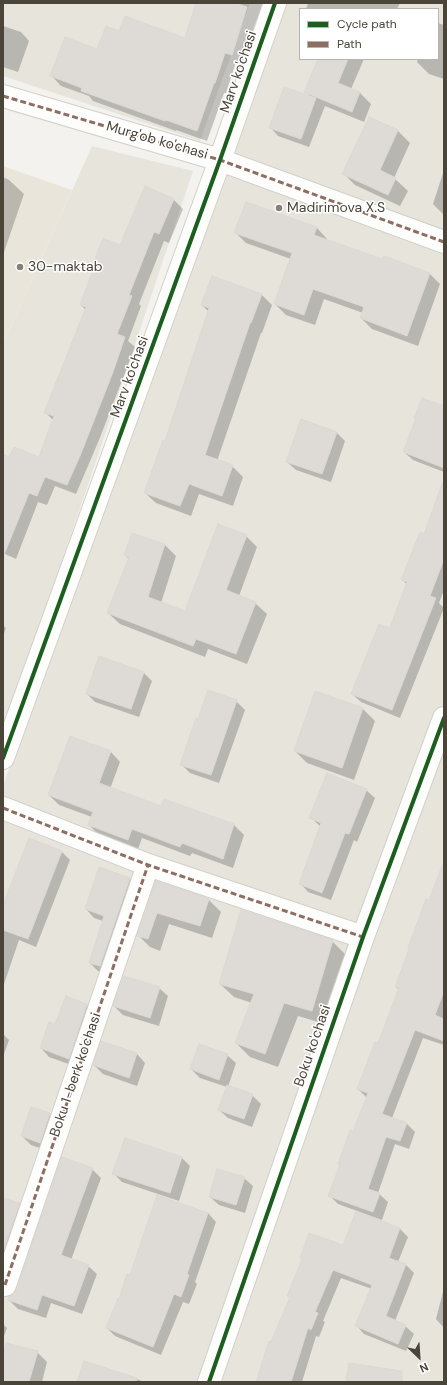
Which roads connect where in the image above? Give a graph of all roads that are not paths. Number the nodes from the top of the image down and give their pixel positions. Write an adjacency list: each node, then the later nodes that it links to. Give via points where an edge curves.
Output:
1 (275, 3): 3 (street, Marv ko'chasi)
2 (3, 96): 3 (street, Murg'ob ko'chasi)
3 (220, 160): 4 (street, Murg'ob ko'chasi); 6 (street, Marv ko'chasi)
4 (444, 242)
5 (444, 718): 9 (street, Boku ko'chasi)
6 (3, 758)
7 (3, 808): 8 (street)
8 (148, 865): 9 (street); 10 (street, Boku 1-berk ko'chasi)
9 (363, 937): 11 (street, Boku ko'chasi)
10 (5, 1285)
11 (209, 1382)

